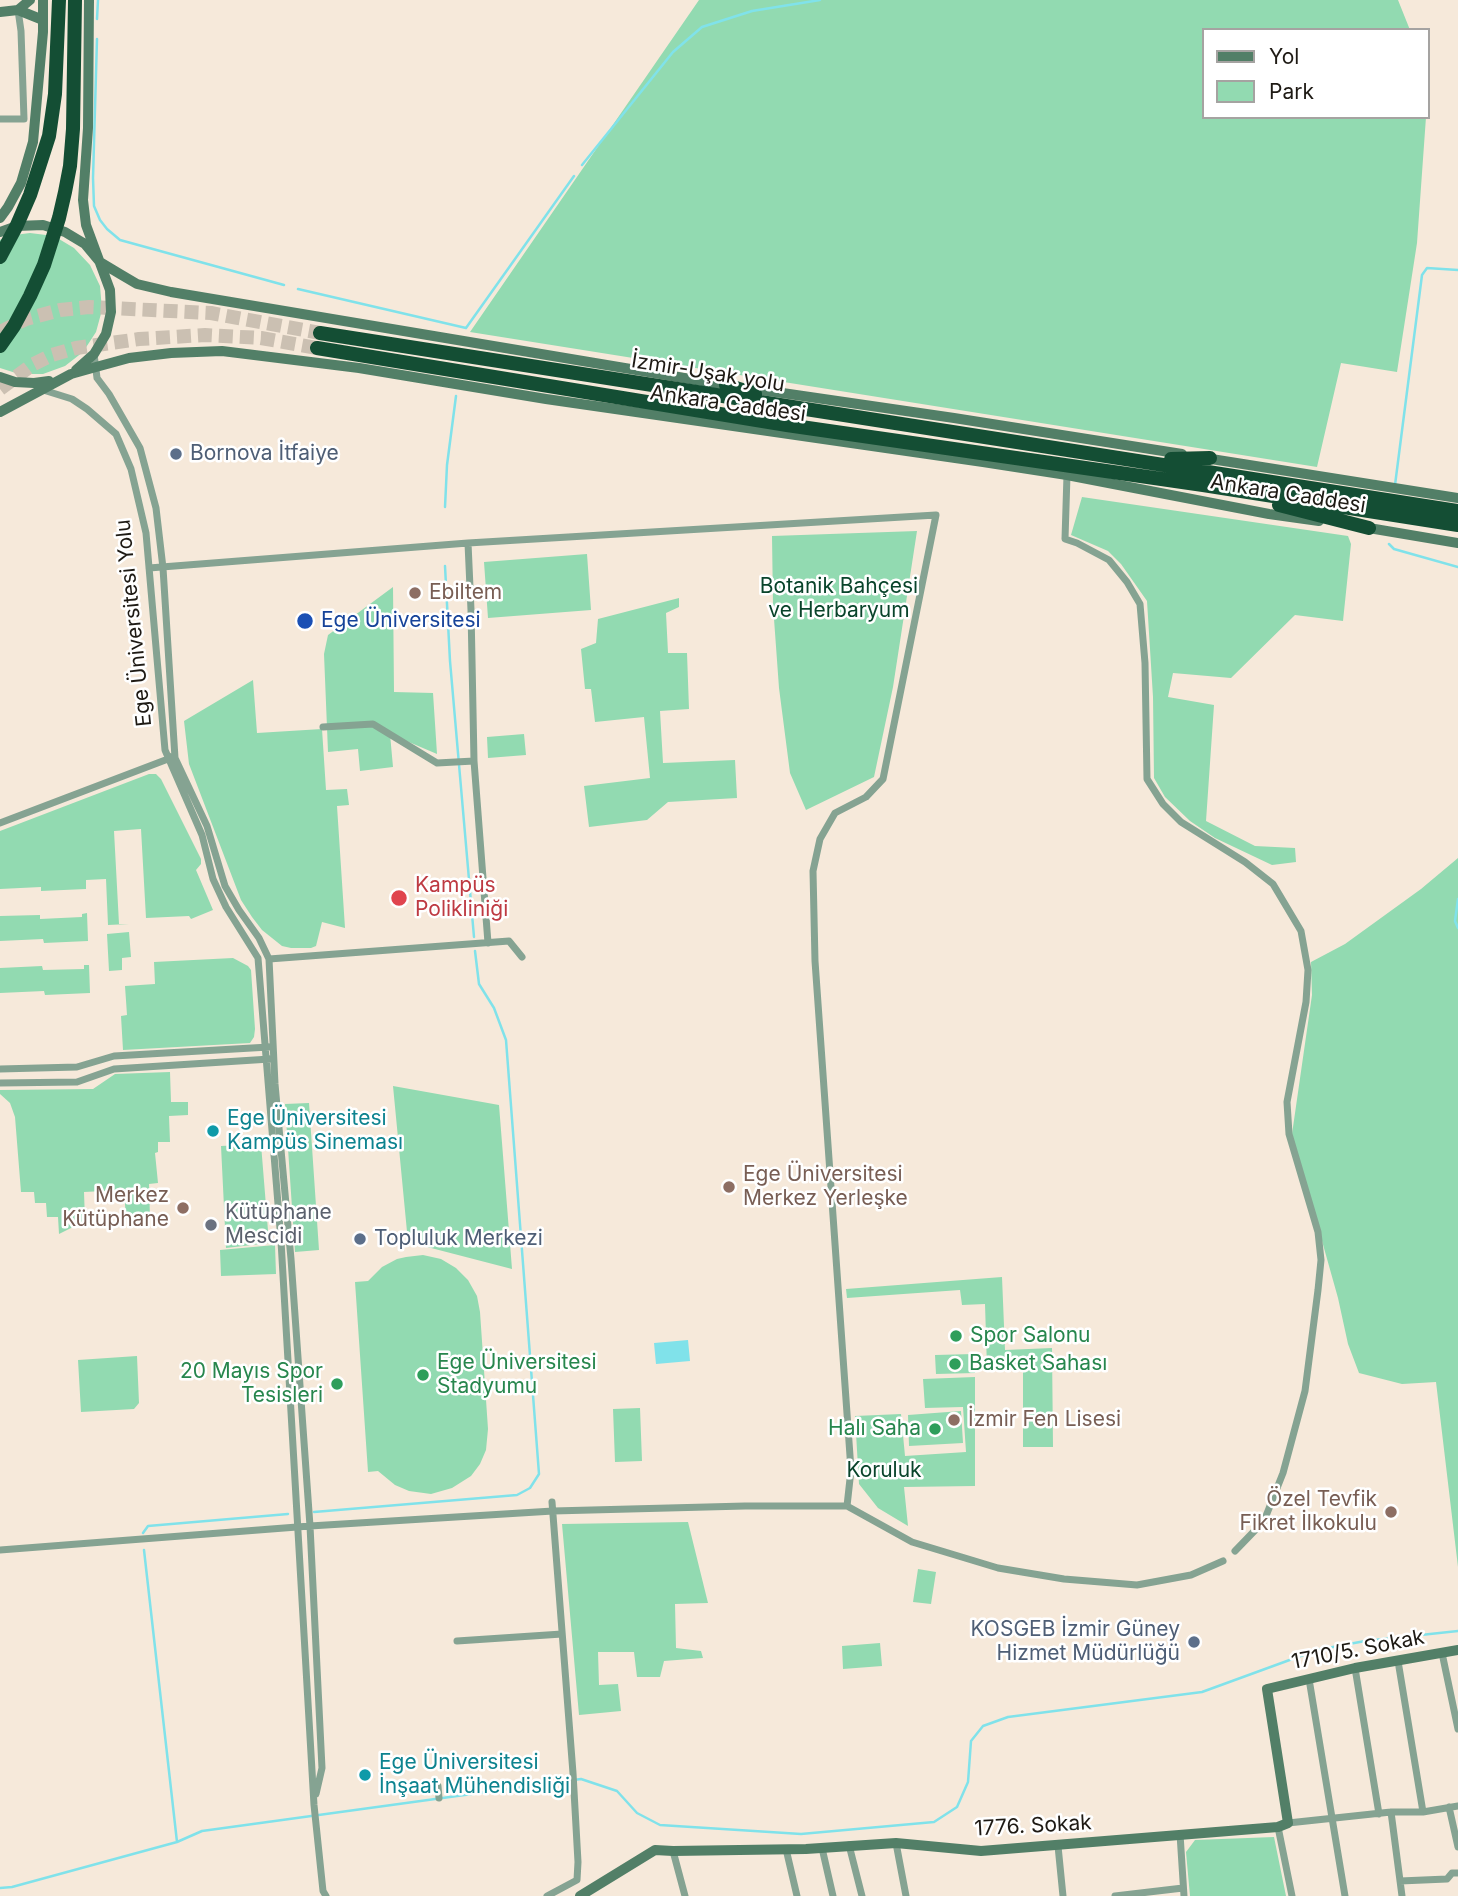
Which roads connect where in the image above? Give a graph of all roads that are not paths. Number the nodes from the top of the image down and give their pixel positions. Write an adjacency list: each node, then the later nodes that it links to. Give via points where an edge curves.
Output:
1 (30, 0): 6 (main road)
2 (43, 0): 8 (main road)
3 (59, 0): 12 (highway, bridge, via 49,136 30,195)
4 (75, 0): 15 (highway, bridge, via 74,129 65,192 44,265 15,326)
5 (89, 0): 13 (main road, via 83,200 86,225)
6 (18, 10): 7 (main road); 8 (main road); 9 (street, via 24,119)
7 (0, 12)
8 (43, 20): 10 (main road, via 33,142 21,183)
9 (0, 119)
10 (0, 218)
11 (0, 232): 13 (main road, Ankara Caddesi, via 17,226 54,228 85,244)
12 (0, 257)
13 (100, 262): 17 (main road, via 110,289 111,312 106,334); 22 (main road, Ankara Caddesi, via 137,284 171,292)
14 (320, 333): 24 (highway, İzmir-Uşak yolu)
15 (0, 346)
16 (317, 348): 26 (highway, Ankara Caddesi)
17 (94, 354): 18 (street, Ege Üniversitesi Yolu); 19 (main road)
18 (96, 367): 19 (main road, Ankara Caddesi); 27 (main road, Ankara Caddesi, via 129,358 222,351); 39 (street, Ege Üniversitesi Yolu, via 97,378 140,447 156,508)
19 (71, 374): 21 (main road, via 34,383); 23 (main road, Ankara Caddesi)
20 (0, 377): 21 (main road)
21 (15, 382): 23 (street, Ege Üniversitesi Yolu)
22 (726, 385): 24 (highway); 28 (main road, Ankara Caddesi)
23 (40, 389): 25 (main road, Ankara Caddesi); 38 (street, Ege Üniversitesi Yolu, via 72,399 116,434 131,470)
24 (803, 410): 29 (highway, İzmir-Uşak yolu)
25 (0, 412)
26 (787, 425): 27 (highway); 31 (highway, Ankara Caddesi)
27 (737, 426): 30 (main road, Ankara Caddesi)
28 (1210, 458): 29 (highway); 32 (main road, Ankara Caddesi)
29 (1131, 460): 33 (highway, Ankara Caddesi)
30 (1067, 475): 35 (main road, Ankara Caddesi); 60 (street, via 1065,539 1108,560 1140,604 1147,779 1181,822 1273,884 1301,931 1308,970 1287,1102 1289,1134 1318,1231 1317,1302 1305,1391 1283,1473 1264,1521)
31 (1203, 485): 34 (highway, Ankara Caddesi); 35 (highway)
32 (1458, 498)
33 (1458, 510)
34 (1458, 525)
35 (1368, 528): 37 (main road, Ankara Caddesi)
36 (468, 543): 39 (street); 42 (street); 55 (street, via 936,515 883,779 866,797 835,813 820,839 813,871 814,947 851,1470)
37 (1458, 543)
38 (149, 568): 39 (street); 41 (street, Ege Üniversitesi Yolu, via 165,750)
39 (163, 568): 41 (street, Ege Üniversitesi Yolu, via 175,749)
40 (323, 727): 42 (street, via 373,724 437,763)
41 (171, 758): 43 (street); 46 (street, via 207,826 225,886); 47 (street, via 202,835 213,879)
42 (474, 761): 44 (street)
43 (0, 822)
44 (488, 943): 45 (street, via 509,941); 46 (street)
45 (522, 957)
46 (269, 959): 47 (street, via 265,966); 48 (street)
47 (258, 960): 48 (street)
48 (269, 1047): 49 (street); 50 (street, via 114,1056 77,1067)
49 (270, 1059): 51 (street, via 114,1069 76,1082); 52 (street); 53 (street)
50 (0, 1069)
51 (0, 1083)
52 (291, 1259): 53 (street); 57 (street)
53 (282, 1260): 58 (street)
54 (552, 1502): 56 (street)
55 (847, 1506): 56 (street); 61 (street, via 912,1542 998,1568 1064,1579 1137,1585 1191,1575)
56 (553, 1511): 57 (street); 62 (street)
57 (310, 1527): 58 (street); 66 (street)
58 (296, 1528): 59 (street); 67 (street)
59 (0, 1550)
60 (1235, 1551)
61 (1223, 1561)
62 (562, 1634): 63 (street); 96 (street, via 577,1880)
63 (457, 1641)
64 (1458, 1650): 65 (main road, 1710/5. Sokak)
65 (1442, 1653): 68 (main road, 1710/5. Sokak); 73 (street)
66 (316, 1659): 67 (street); 71 (street)
67 (306, 1660): 72 (street)
68 (1398, 1661): 69 (main road, 1710/5. Sokak); 80 (street)
69 (1355, 1668): 70 (main road, 1710/5. Sokak); 81 (street)
70 (1309, 1679): 82 (street); 83 (main road, 1710/5. Sokak, via 1267,1689)
71 (319, 1708): 72 (street); 78 (street, via 321,1768)
72 (308, 1709): 78 (street)
73 (1458, 1729)
74 (438, 1786): 75 (street)
75 (439, 1798)
76 (1458, 1806): 77 (street, 1776. Sokak)
77 (1449, 1807): 80 (street, 1776. Sokak); 88 (street)
78 (314, 1811): 95 (street)
79 (1391, 1812): 80 (street, 1776. Sokak); 81 (street, 1776. Sokak); 93 (street)
80 (1423, 1812)
81 (1379, 1814): 82 (street, 1776. Sokak)
82 (1331, 1819): 83 (street, 1776. Sokak); 106 (street)
83 (1283, 1825): 84 (main road, 1776. Sokak); 105 (street)
84 (1180, 1834): 87 (main road, 1776. Sokak); 94 (street)
85 (896, 1843): 86 (main road, 1776. Sokak); 87 (main road, 1776. Sokak, via 981,1851); 102 (street)
86 (849, 1845): 89 (main road, 1776. Sokak); 101 (street)
87 (1058, 1846): 103 (street)
88 (1458, 1847)
89 (822, 1848): 90 (main road, 1776. Sokak); 100 (street)
90 (786, 1849): 91 (main road, 1776. Sokak); 99 (street)
91 (673, 1851): 97 (main road, 1776. Sokak, via 656,1850); 98 (street)
92 (1458, 1873): 93 (street, via 1447,1879)
93 (1400, 1881): 107 (street)
94 (1184, 1892): 104 (street)
95 (326, 1896)
96 (547, 1896)
97 (580, 1896)
98 (685, 1896)
99 (797, 1896)
100 (833, 1896)
101 (863, 1896)
102 (906, 1896)
103 (1063, 1896)
104 (1115, 1896)
105 (1293, 1896)
106 (1345, 1896)
107 (1402, 1896)

